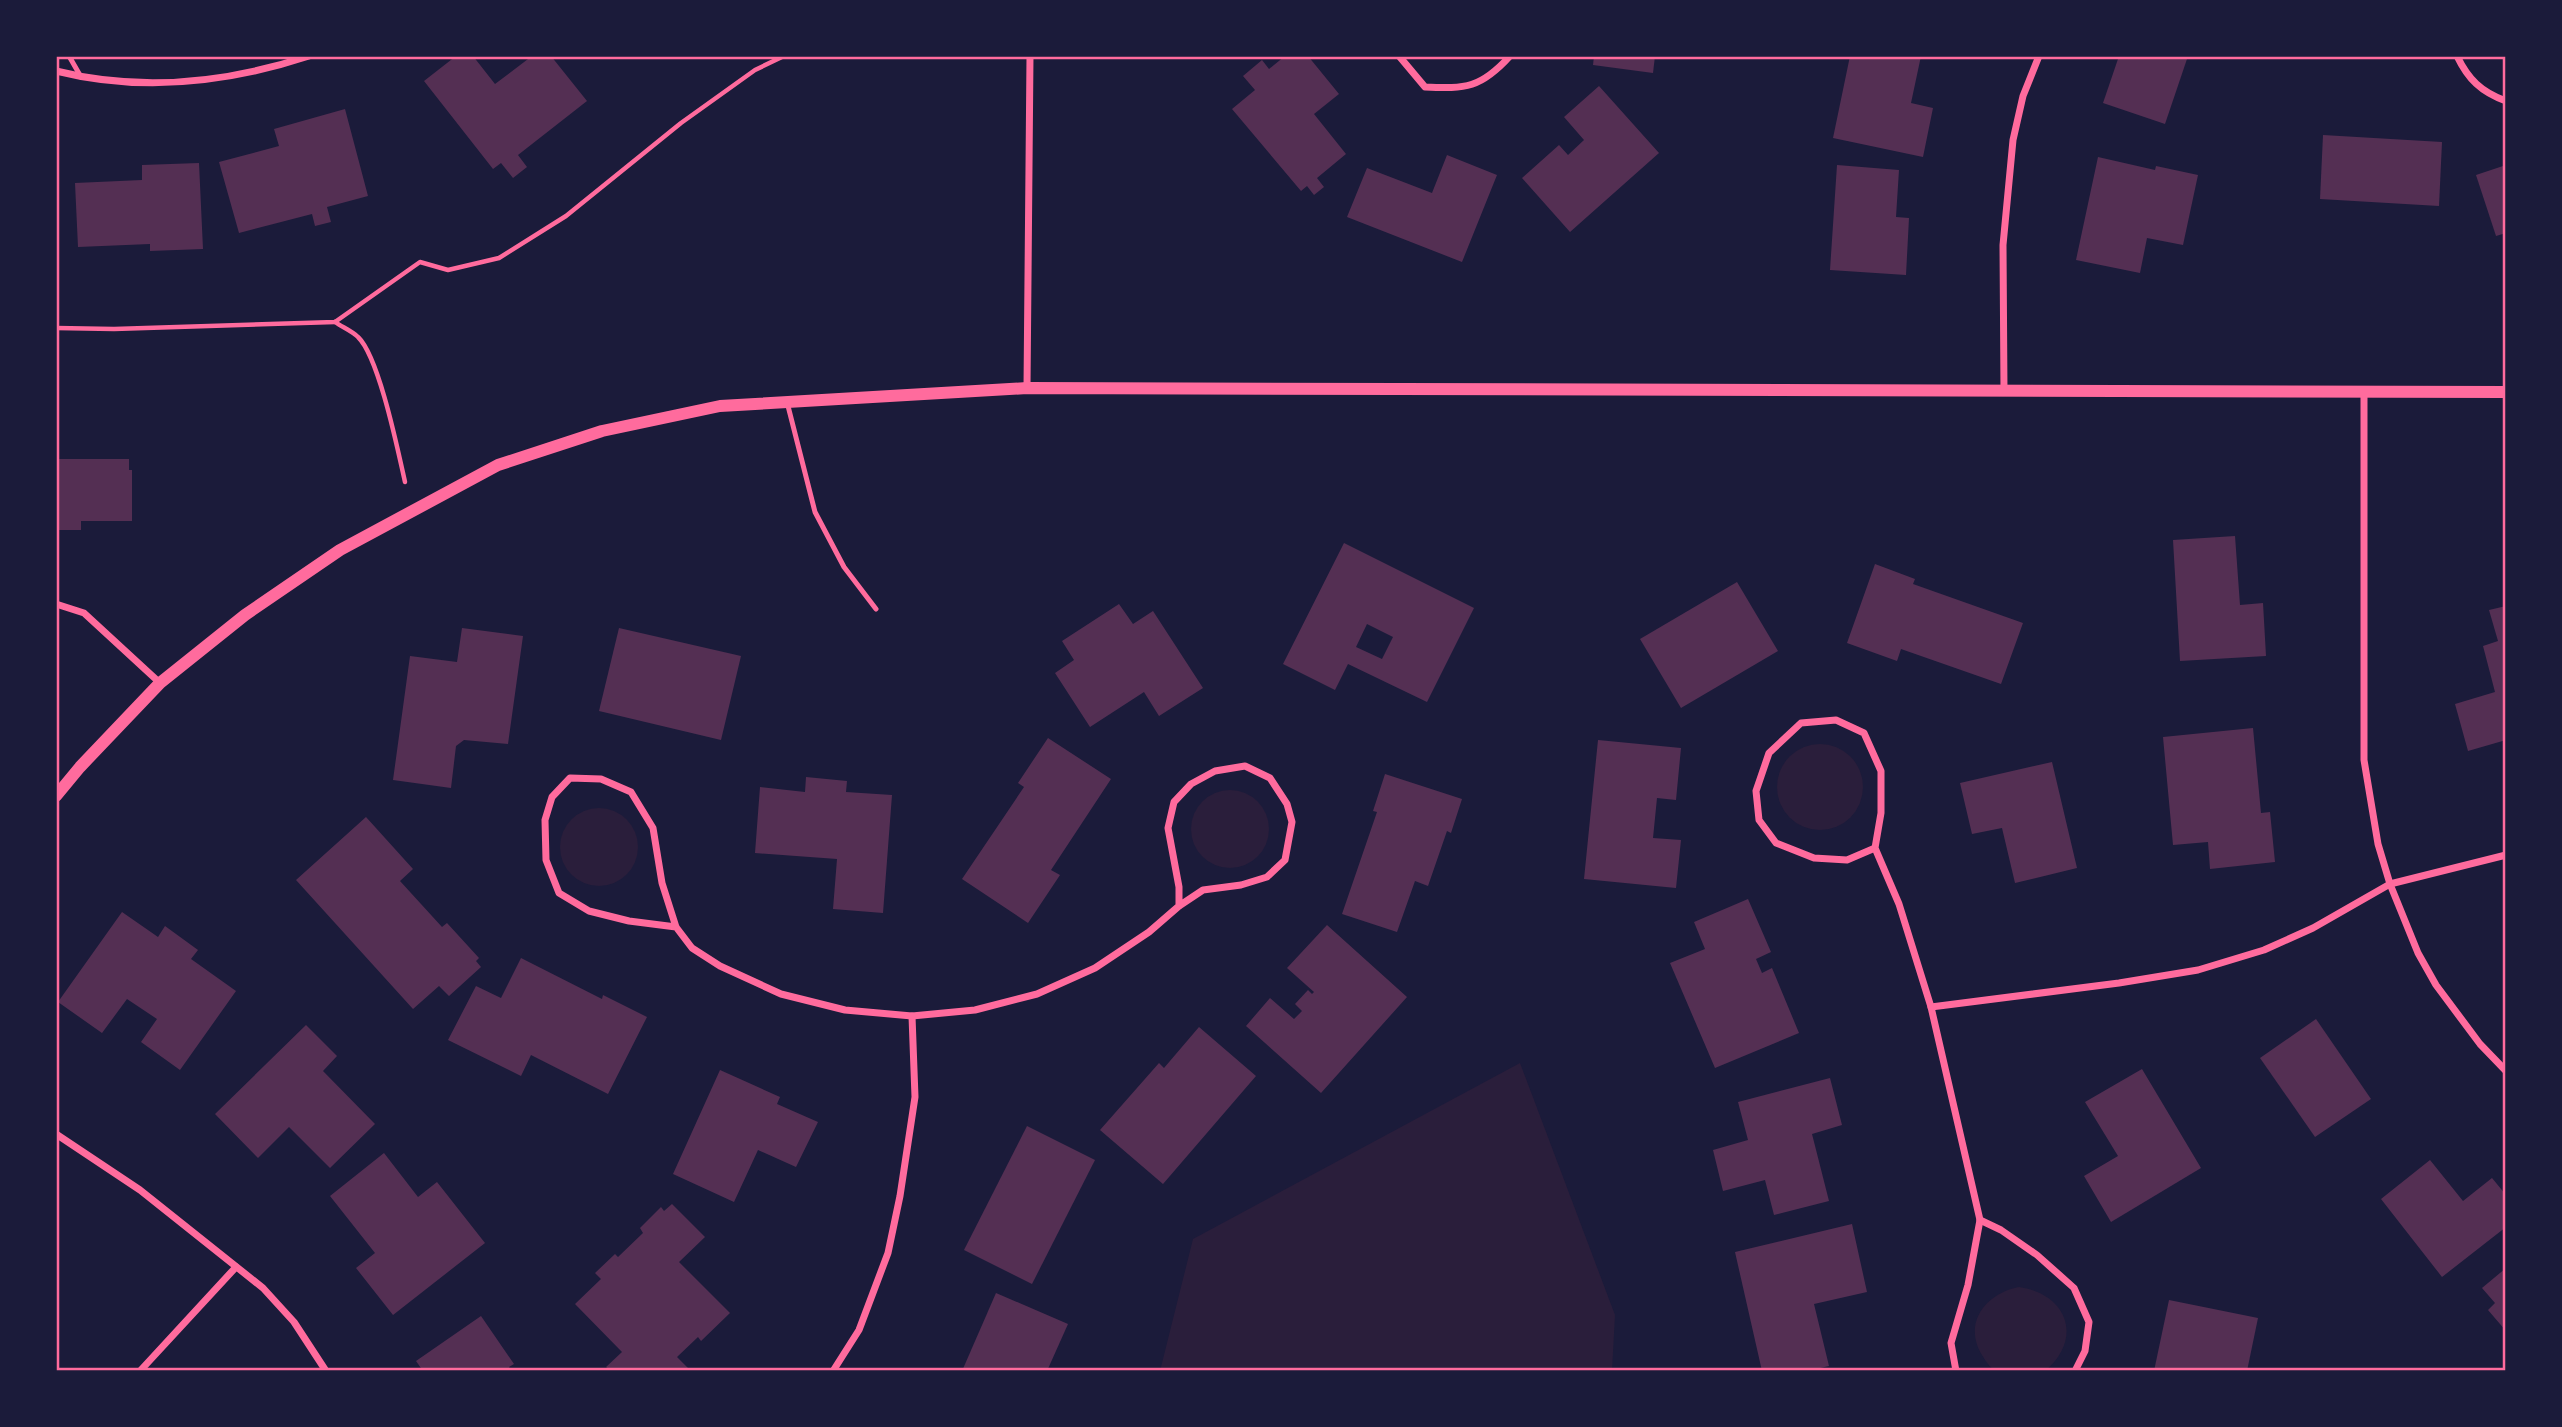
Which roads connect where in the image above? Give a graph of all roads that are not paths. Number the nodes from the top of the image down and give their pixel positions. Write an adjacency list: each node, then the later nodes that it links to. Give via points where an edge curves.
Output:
1 (69, 56): 9 (lane)
2 (309, 56): 9 (street, via 233,77 157,83)
3 (1030, 56): 11 (street)
4 (1399, 56): 5 (street, via 1424,87 1461,88 1494,74)
5 (1510, 56)
6 (2039, 56): 12 (street, via 2013,140 2003,245)
7 (2456, 56): 10 (street, via 2470,80 2488,95)
8 (56, 71): 9 (street)
9 (81, 77)
10 (2506, 101)
11 (1027, 387): 12 (street); 15 (street)
12 (2004, 391): 13 (street)
13 (2364, 392): 14 (street); 22 (street, via 2364,760 2378,844)
14 (2506, 392)
15 (787, 402): 17 (lane, via 815,512 844,567); 18 (street, via 720,405 601,431 498,465 329,557 245,615)
16 (56, 604): 18 (street, via 84,613)
17 (876, 609)
18 (160, 683): 19 (street)
19 (56, 796)
20 (1875, 848): 20 (street, via 1847,860 1814,858 1776,843 1759,820 1756,791 1769,753 1801,723 1836,720 1864,733 1881,771); 25 (street, via 1899,904)
21 (2506, 855): 22 (street)
22 (2390, 884): 25 (street, via 2264,950 2197,970); 27 (street, via 2436,985)
23 (1179, 906): 23 (street, via 1168,828 1174,802 1191,784 1215,771 1245,766 1270,778 1287,804 1292,822 1285,860 1267,877 1203,890); 26 (street, via 1095,968 1037,994 975,1010)
24 (676, 927): 24 (street, via 662,883 653,828 631,792 601,779 570,778 552,797 545,820 546,860 559,893 589,911); 26 (street, via 692,948 781,994 845,1010)
25 (1931, 1007): 29 (street)
26 (912, 1016): 33 (street, via 915,1097 888,1253 859,1330)
27 (2506, 1071)
28 (56, 1134): 30 (street, via 140,1190)
29 (1980, 1220): 34 (street, via 1951,1343); 35 (street, via 2037,1255 2074,1288 2089,1322 2085,1351)
30 (236, 1267): 31 (street); 32 (street, via 294,1322)
31 (140, 1371)
32 (326, 1371)
33 (833, 1371)
34 (1956, 1371)
35 (2075, 1371)

